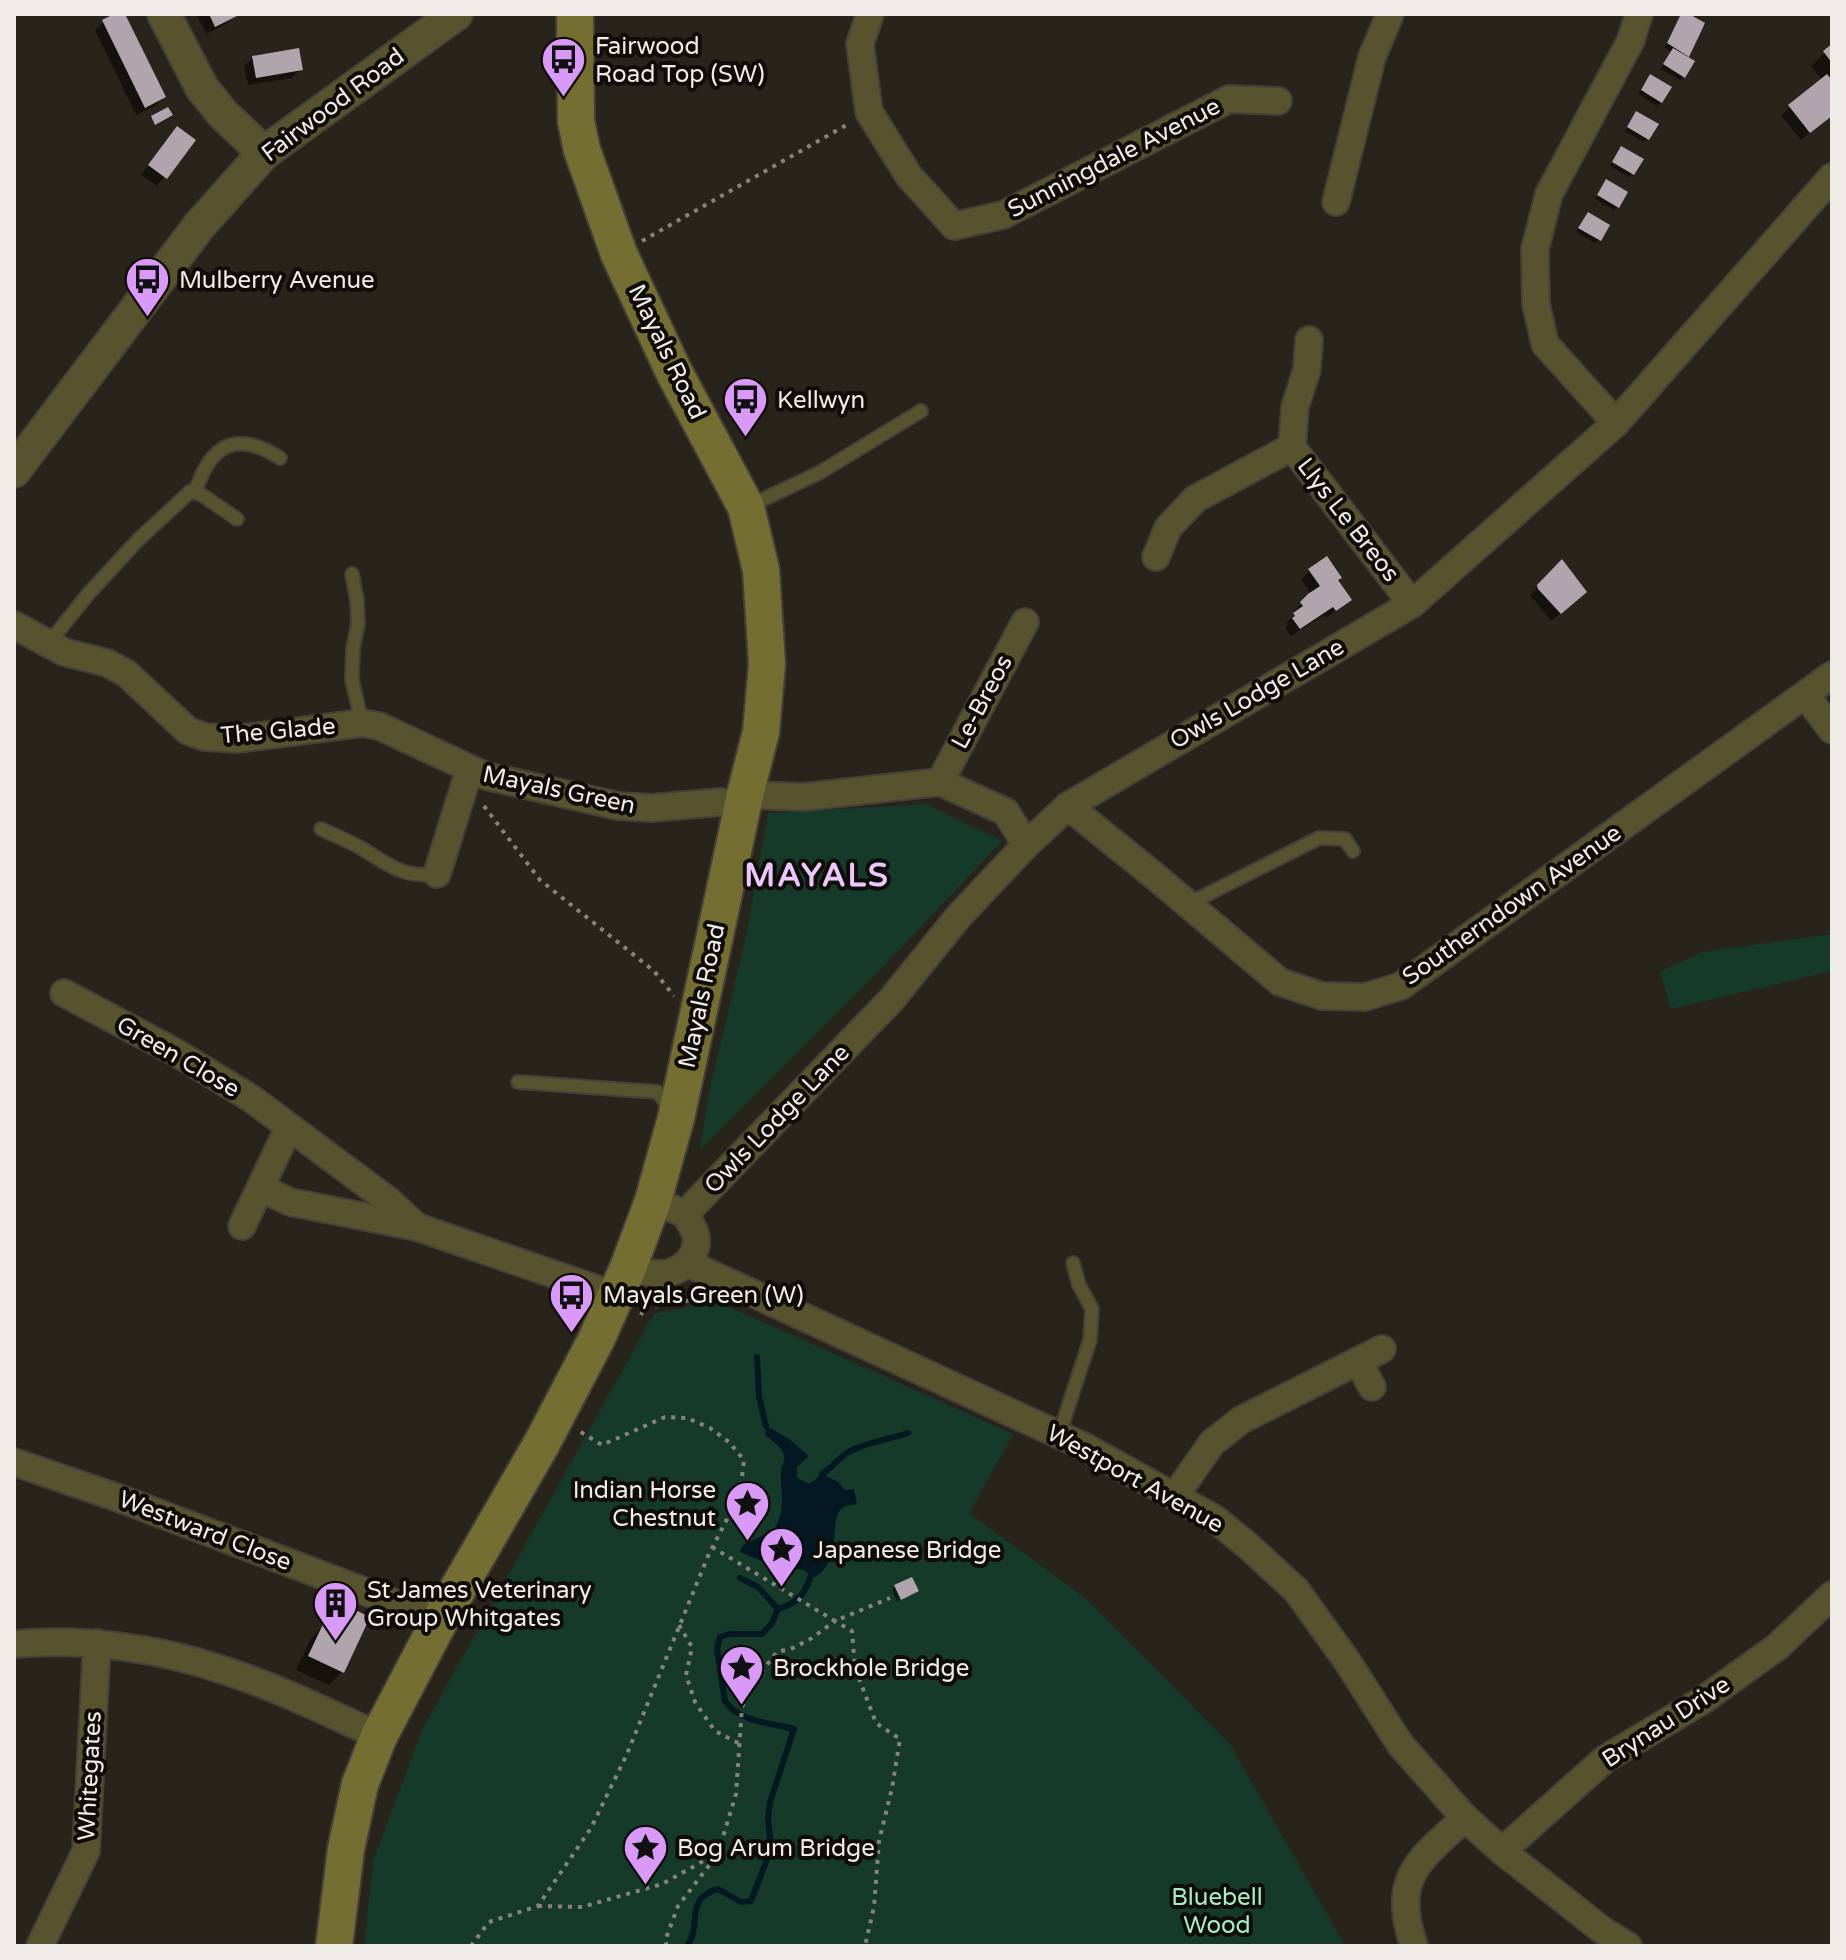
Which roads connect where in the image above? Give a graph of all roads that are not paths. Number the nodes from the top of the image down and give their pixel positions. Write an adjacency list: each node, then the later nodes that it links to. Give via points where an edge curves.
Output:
1 (164, 14): 8 (street, via 202,88)
2 (456, 14): 8 (street, Fairwood Road)
3 (575, 14): 18 (main road, Mayals Road, via 576,121 582,150 619,254)
4 (870, 14): 7 (street, Sunningdale Avenue, via 860,44 869,112 909,176 954,226 1003,215 1229,99)
5 (1390, 14): 10 (street, via 1372,57)
6 (1639, 14): 13 (street, via 1631,40 1549,194 1535,249 1536,304 1545,344)
7 (1278, 101)
8 (264, 153): 16 (street, Fairwood Road, via 199,226)
9 (1832, 177): 13 (street, Owls Lodge Lane)
10 (1336, 202)
11 (1309, 340): 14 (street, Llys Le Breos)
12 (921, 411): 18 (lane, via 819,473)
13 (1616, 423): 22 (street, Owls Lodge Lane)
14 (1292, 447): 20 (street, via 1195,499 1168,528); 22 (street, Llys Le Breos)
15 (280, 458): 17 (lane, via 249,442 226,446 206,464)
16 (14, 471)
17 (195, 493): 19 (lane); 25 (lane, via 181,499 139,539)
18 (746, 507): 32 (main road, Mayals Road, via 761,570 767,664 761,732)
19 (237, 519)
20 (1156, 557)
21 (352, 574): 28 (lane, via 358,624 352,680)
22 (1412, 604): 33 (street, Owls Lodge Lane)
23 (1025, 622): 31 (street, Le-Breos)
24 (14, 625): 25 (street, The Glade)
25 (48, 644): 28 (street, The Glade, via 126,673 188,731 205,737 237,739)
26 (1832, 675): 27 (street, Southerndown Avenue)
27 (1806, 696): 29 (street); 38 (street, Southerndown Avenue, via 1401,986 1365,997 1322,996 1280,982)
28 (362, 723): 30 (street, The Glade, via 379,726)
29 (1832, 730)
30 (478, 774): 32 (street, Mayals Green, via 618,806); 37 (street)
31 (940, 782): 32 (street, Mayals Green); 35 (street, via 1006,812)
32 (744, 799): 41 (main road, Mayals Road)
33 (1068, 806): 35 (street, Owls Lodge Lane); 38 (street, Southerndown Avenue)
34 (321, 829): 37 (lane, via 403,873)
35 (1026, 845): 44 (street, Owls Lodge Lane, via 892,999)
36 (1353, 851): 38 (lane, via 1345,839 1319,838)
37 (437, 874)
38 (1188, 904)
39 (64, 993): 42 (street, Green Close, via 175,1052)
40 (518, 1082): 41 (lane, via 658,1092)
41 (676, 1118): 44 (main road, Mayals Road)
42 (289, 1127): 43 (street); 46 (street, Green Close)
43 (261, 1188): 45 (street); 46 (street, Green Close, via 290,1202)
44 (669, 1207): 47 (street, via 696,1237); 49 (main road, Mayals Road)
45 (242, 1226)
46 (417, 1227): 49 (street, Green Close)
47 (687, 1263): 49 (street, Green Close); 53 (street, Westport Avenue)
48 (1073, 1263): 53 (lane, via 1092,1309 1090,1340)
49 (630, 1290): 57 (main road, Mayals Road)
50 (1382, 1349): 51 (street)
51 (1358, 1361): 52 (street); 55 (street, via 1241,1420 1212,1443)
52 (1372, 1387)
53 (1059, 1435): 55 (street, Westport Avenue)
54 (14, 1462): 57 (street, Westward Close)
55 (1175, 1496): 61 (street, Westport Avenue, via 1226,1528 1296,1590 1400,1744)
56 (1832, 1595): 62 (street, Brynau Drive, via 1777,1647 1703,1700 1605,1759)
57 (440, 1620): 60 (main road, Mayals Road)
58 (97, 1643): 59 (street); 60 (street, via 227,1671); 63 (street, Whitegates, via 86,1851)
59 (14, 1644)
60 (379, 1736): 64 (main road, Mayals Road, via 360,1784 346,1849)
61 (1465, 1818): 62 (street, Westport Avenue); 65 (street, via 1419,1860 1409,1879 1405,1901)
62 (1502, 1851): 66 (street, Westport Avenue)
63 (40, 1946)
64 (334, 1946)
65 (1414, 1946)
66 (1628, 1946)

